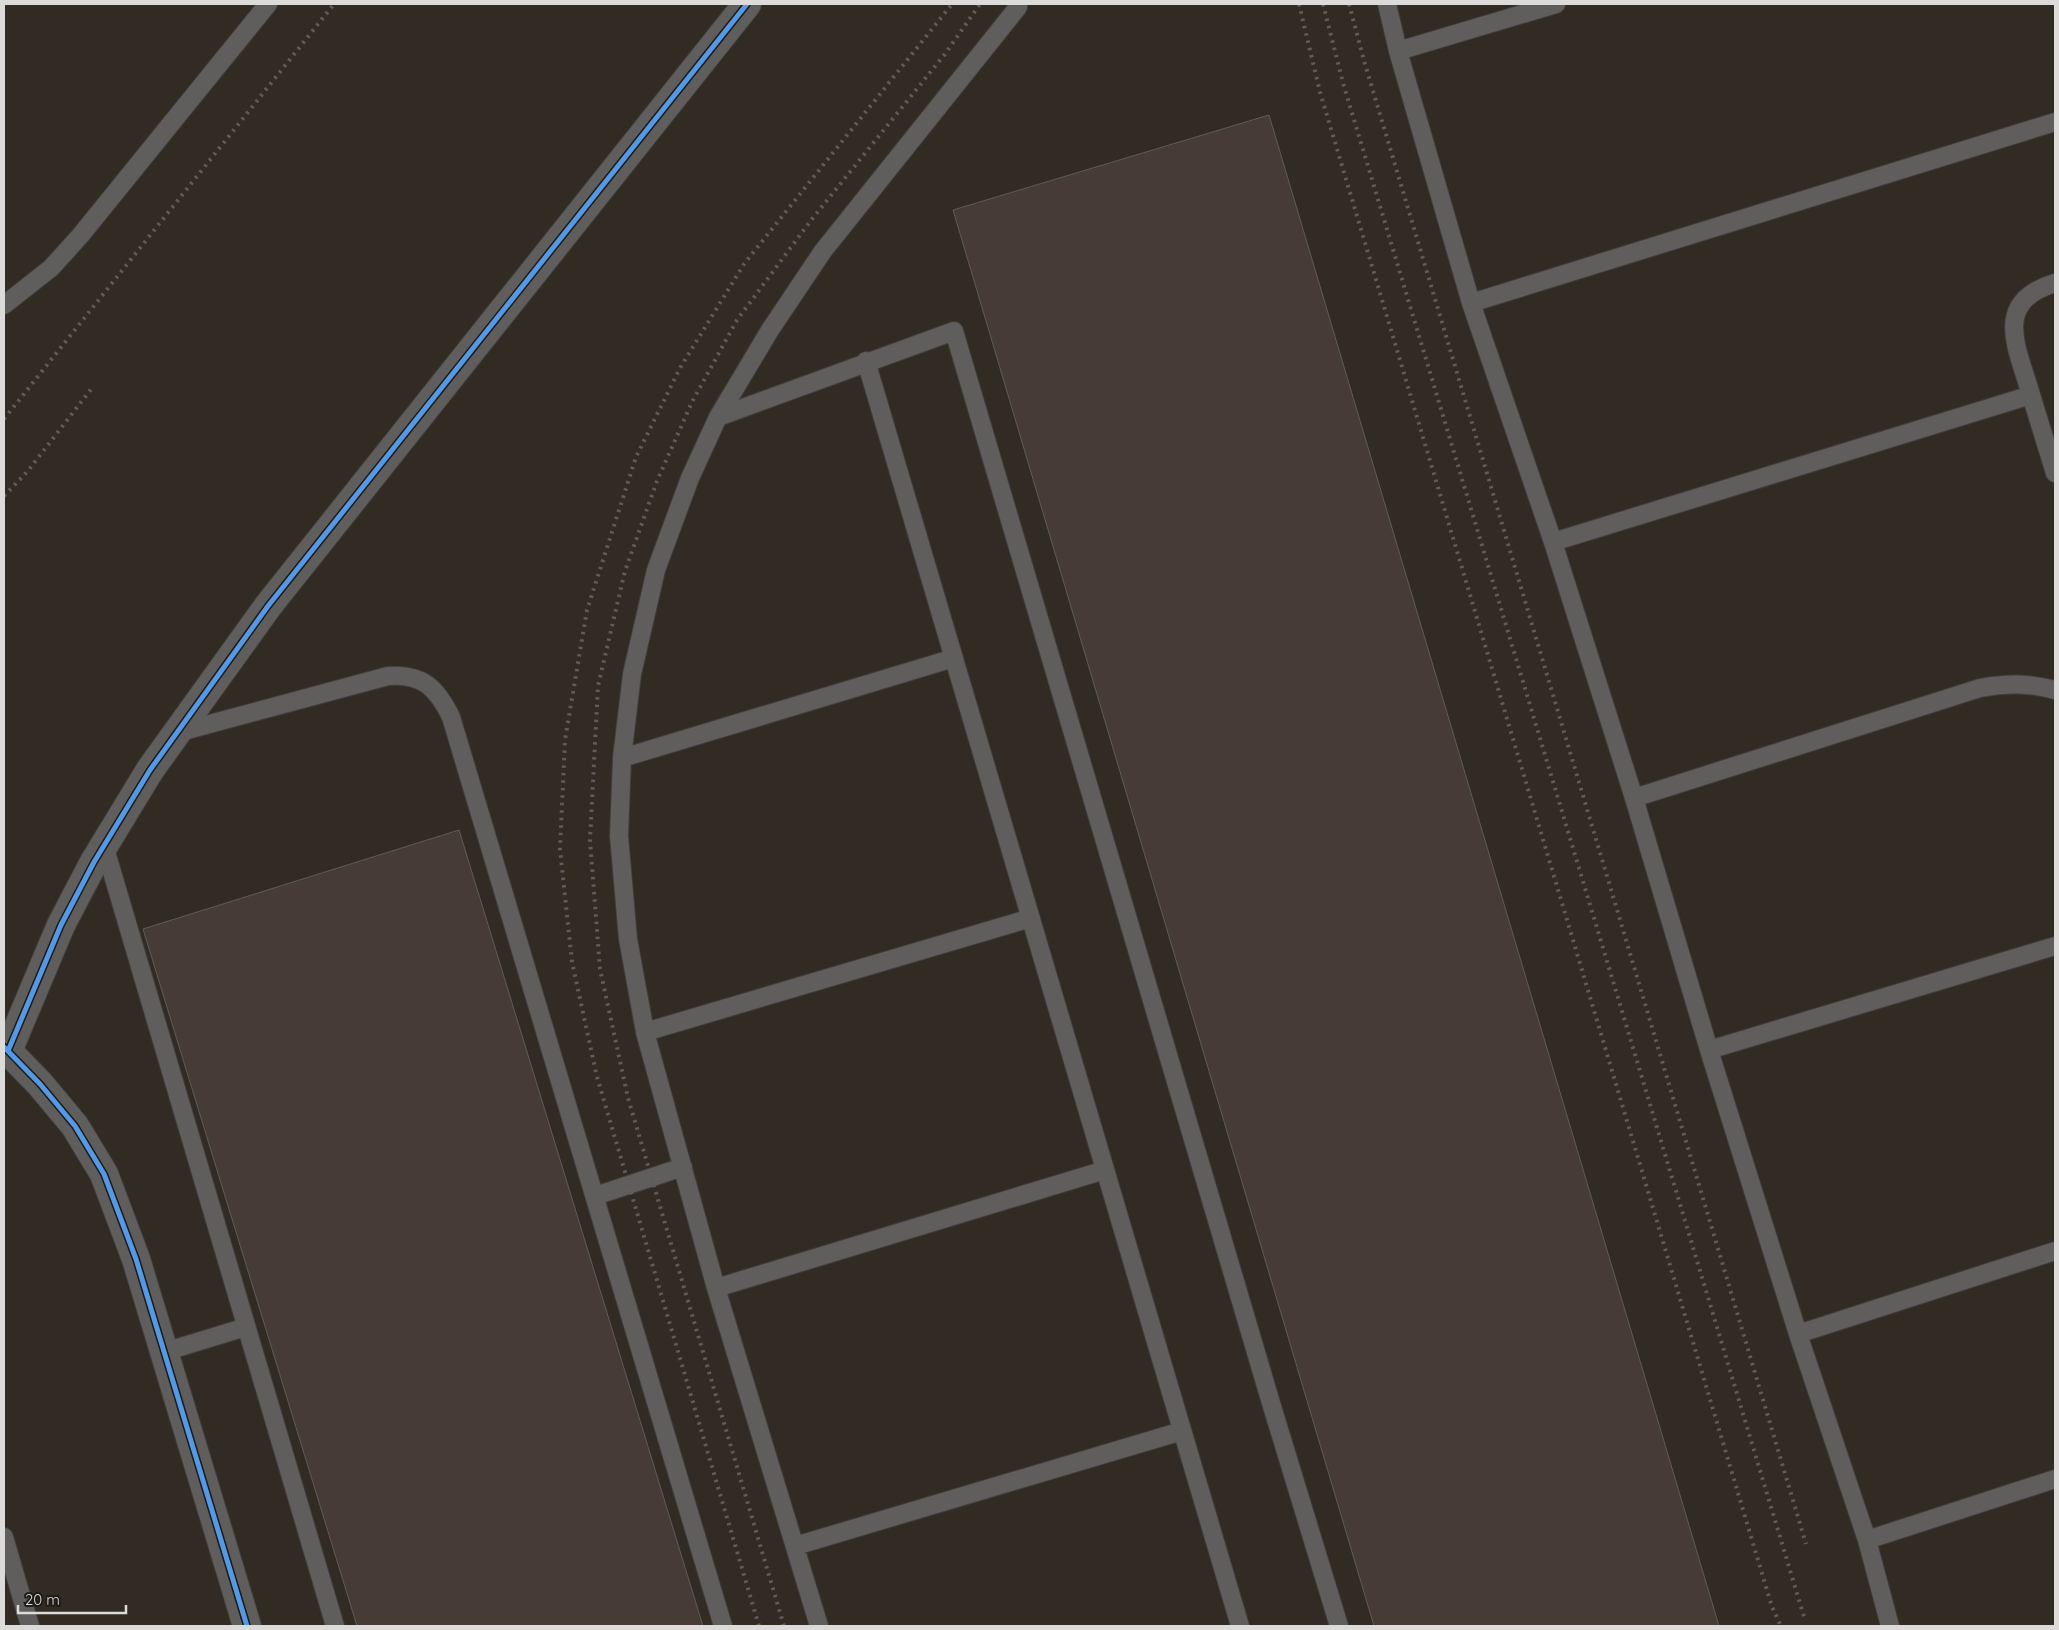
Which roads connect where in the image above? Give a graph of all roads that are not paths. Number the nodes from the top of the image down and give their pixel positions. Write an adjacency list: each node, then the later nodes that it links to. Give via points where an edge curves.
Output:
1 (268, 4): 10 (lane, via 80,236 51,268)
2 (747, 4): 18 (street, via 268,606)
3 (1388, 4): 6 (lane)
4 (1556, 4): 6 (lane)
5 (1018, 6): 13 (lane, via 823,251 770,330)
6 (1398, 51): 9 (lane)
7 (2055, 122): 9 (lane)
8 (2055, 283): 12 (lane, via 2030,294 2018,308 2013,322)
9 (1471, 304): 15 (lane)
10 (4, 305)
11 (866, 361): 13 (lane); 16 (lane); 46 (lane, via 954,331)
12 (2031, 395): 14 (lane); 15 (lane)
13 (718, 417): 19 (lane, via 690,478 656,570 632,674)
14 (2055, 473)
15 (1553, 542): 20 (lane)
16 (954, 658): 19 (lane); 22 (lane)
17 (2055, 690): 20 (lane, via 2033,684 2004,683 1980,688)
18 (176, 733): 21 (street); 29 (lane, via 388,676 405,674 426,683 442,698 451,717)
19 (622, 758): 24 (lane, via 618,836 628,939)
20 (1634, 798): 25 (lane)
21 (104, 845): 26 (street, via 61,925); 32 (lane)
22 (1031, 918): 24 (lane); 28 (lane)
23 (2055, 946): 25 (lane)
24 (645, 1032): 27 (lane)
25 (1709, 1050): 33 (lane)
26 (5, 1053): 34 (street, via 40,1084 75,1126 104,1174 136,1259)
27 (683, 1167): 29 (lane); 31 (lane)
28 (1105, 1170): 31 (lane); 35 (lane)
29 (595, 1196): 43 (lane)
30 (2055, 1251): 33 (lane)
31 (716, 1288): 39 (lane)
32 (246, 1327): 34 (lane); 42 (lane)
33 (1798, 1334): 38 (lane)
34 (164, 1352): 41 (street)
35 (1182, 1431): 39 (lane); 45 (lane)
36 (2055, 1479): 38 (lane)
37 (4, 1537): 40 (lane)
38 (1867, 1540): 47 (lane)
39 (795, 1546): 44 (lane)
40 (30, 1626)
41 (247, 1626)
42 (334, 1626)
43 (723, 1626)
44 (819, 1626)
45 (1240, 1626)
46 (1339, 1626)
47 (1890, 1626)

